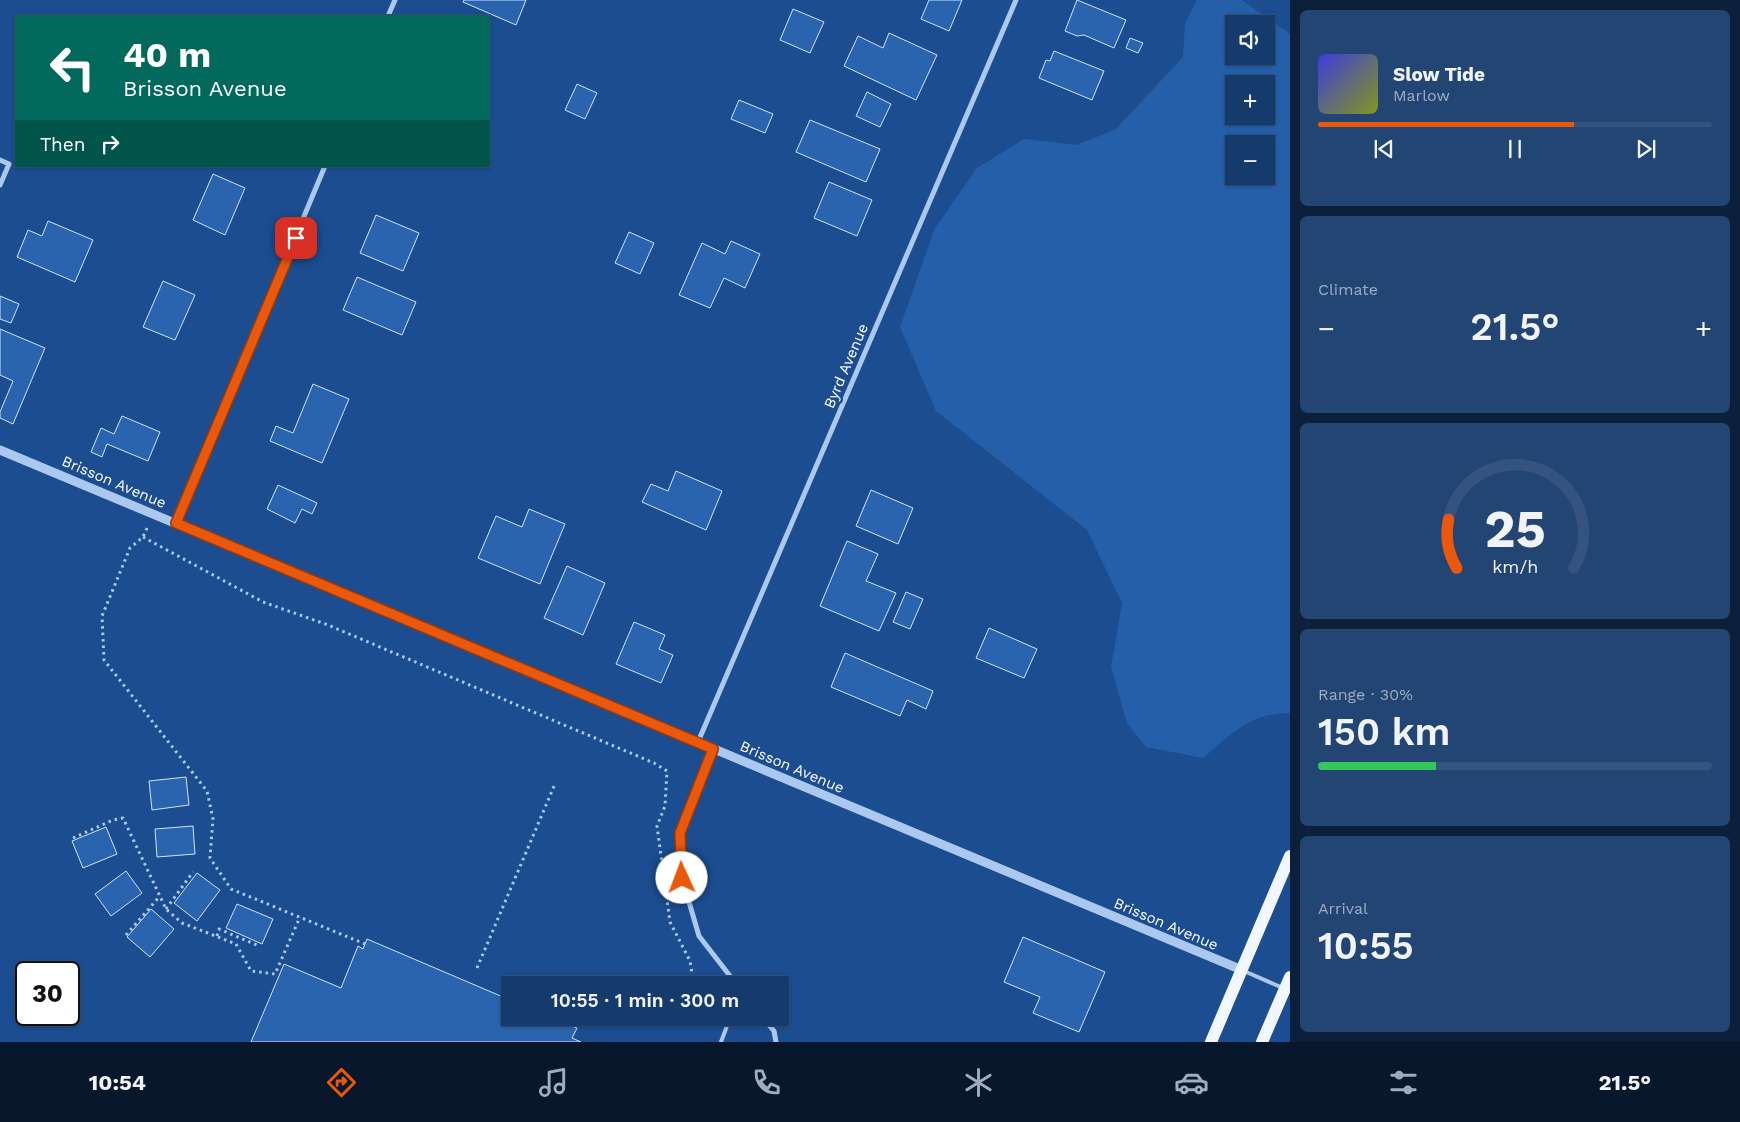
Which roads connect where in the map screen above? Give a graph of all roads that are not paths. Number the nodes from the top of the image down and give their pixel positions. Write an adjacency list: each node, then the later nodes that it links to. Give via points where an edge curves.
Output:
1 (395, 0): 3 (street)
2 (1016, 0): 9 (street, Byrd Avenue)
3 (388, 15)
4 (0, 160): 6 (street, via 9,164)
5 (325, 167): 8 (street)
6 (0, 185)
7 (0, 450): 8 (street, Brisson Avenue)
8 (176, 523): 9 (street, Brisson Avenue)
9 (698, 742): 10 (street, Brisson Avenue)
10 (713, 749): 12 (street, Brisson Avenue); 13 (street, via 680,833 682,878 699,936)
11 (1290, 856): 12 (main road)
12 (1242, 970): 14 (lane); 19 (main road)
13 (730, 976)
14 (1288, 985): 20 (main road)
15 (727, 1026): 17 (lane)
16 (770, 1026): 18 (street)
17 (721, 1042)
18 (776, 1042)
19 (1211, 1042)
20 (1262, 1042)

